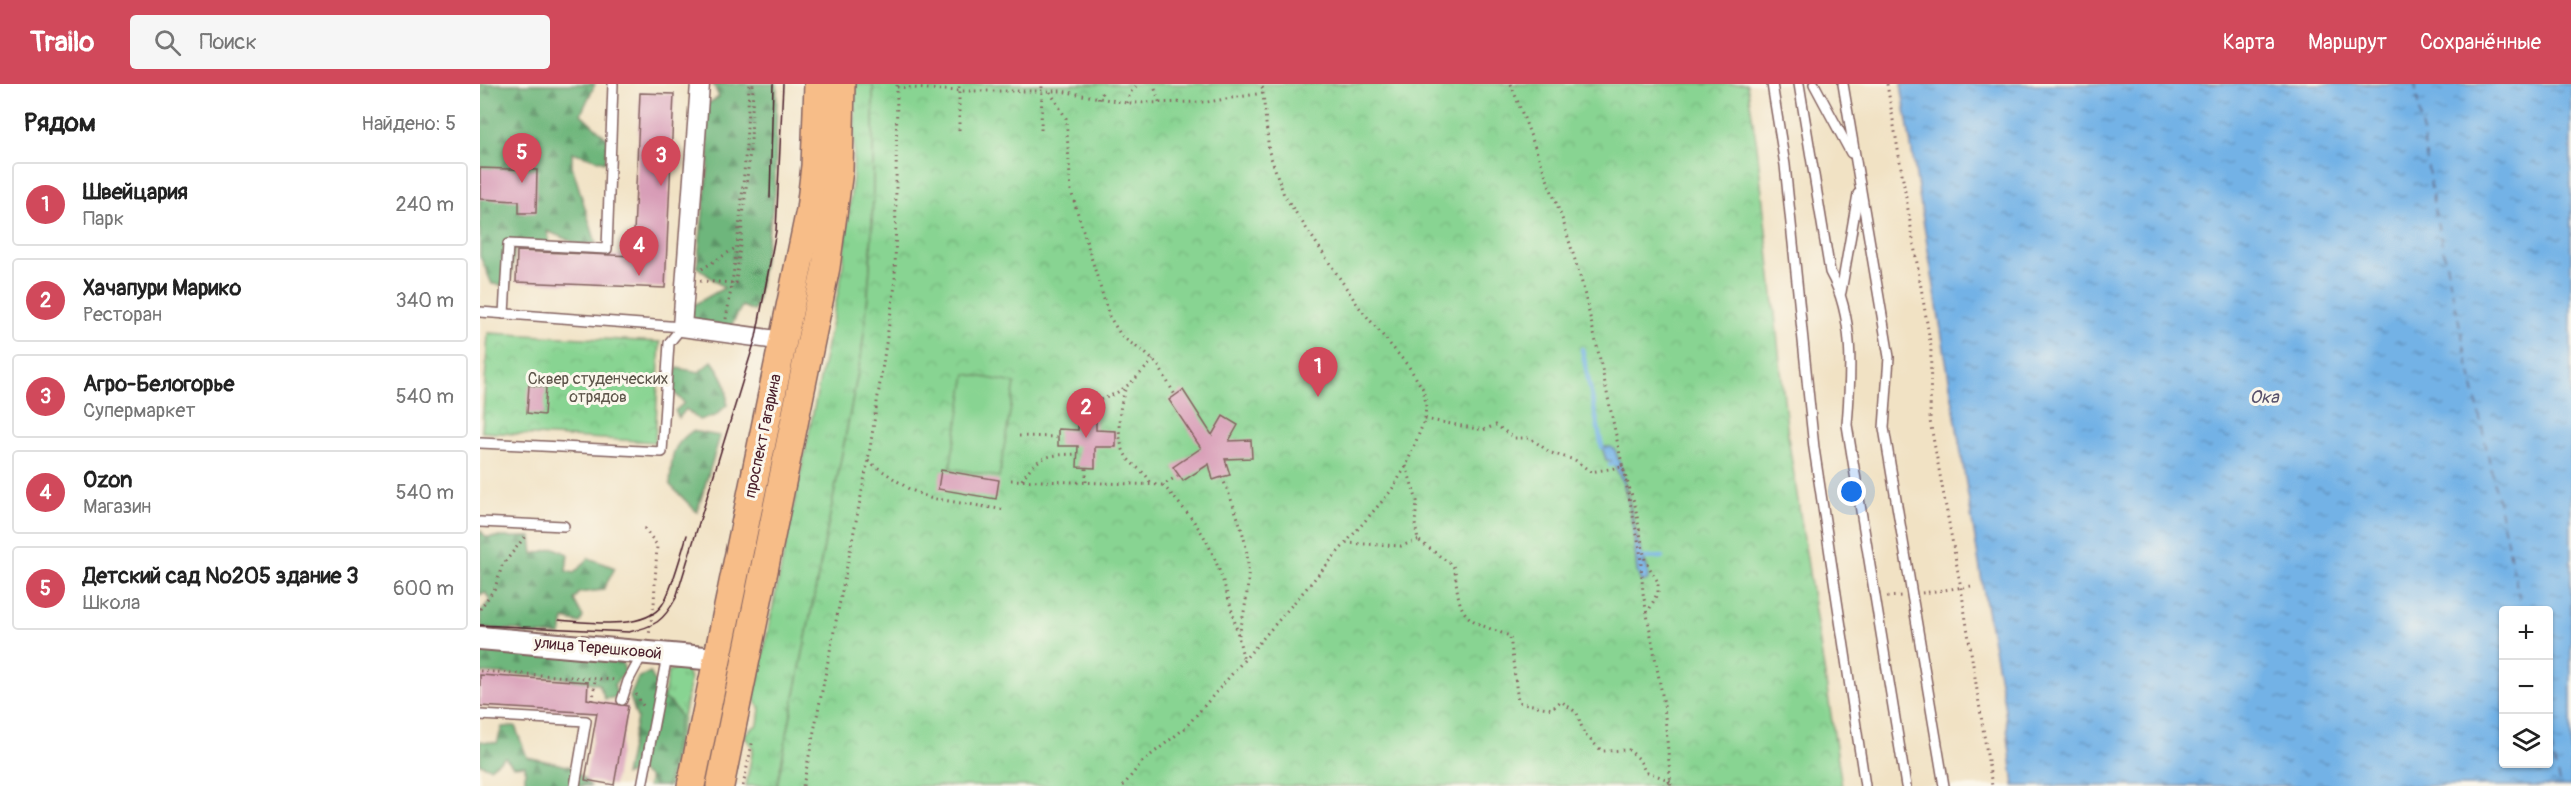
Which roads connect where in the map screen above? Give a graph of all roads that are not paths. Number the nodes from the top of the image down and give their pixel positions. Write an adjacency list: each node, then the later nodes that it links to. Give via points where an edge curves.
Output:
1 (613, 84): 13 (lane, via 607,249 508,244)
2 (700, 84): 14 (street)
3 (818, 84): 15 (main road, проспект Гагарина, via 810,210)
4 (841, 84): 28 (main road, проспект Гагарина, via 839,170 825,267)
5 (1772, 84): 29 (lane, via 1785,165 1815,448)
6 (1799, 84): 11 (lane, via 1830,272)
7 (1814, 84): 9 (lane)
8 (1843, 84): 9 (lane)
9 (1856, 161): 10 (lane)
10 (1860, 185): 11 (lane); 31 (lane, via 1889,357 1884,428)
11 (1841, 292): 30 (lane, via 1851,370 1847,425)
12 (480, 312): 13 (lane)
13 (504, 314): 14 (lane)
14 (682, 327): 15 (street); 16 (lane, via 669,343 662,452)
15 (784, 340): 22 (main road, проспект Гагарина)
16 (480, 443)
17 (480, 522): 18 (lane)
18 (564, 526)
19 (480, 638): 20 (street, улица Терешковой)
20 (644, 651): 21 (street, улица Терешковой); 23 (lane)
21 (668, 654): 22 (street, улица Терешковой); 26 (lane)
22 (716, 659): 27 (main road, проспект Гагарина)
23 (622, 700)
24 (480, 715): 25 (lane, via 586,721)
25 (575, 786)
26 (642, 786)
27 (691, 786)
28 (720, 786)
29 (1865, 786)
30 (1906, 786)
31 (1944, 786)

